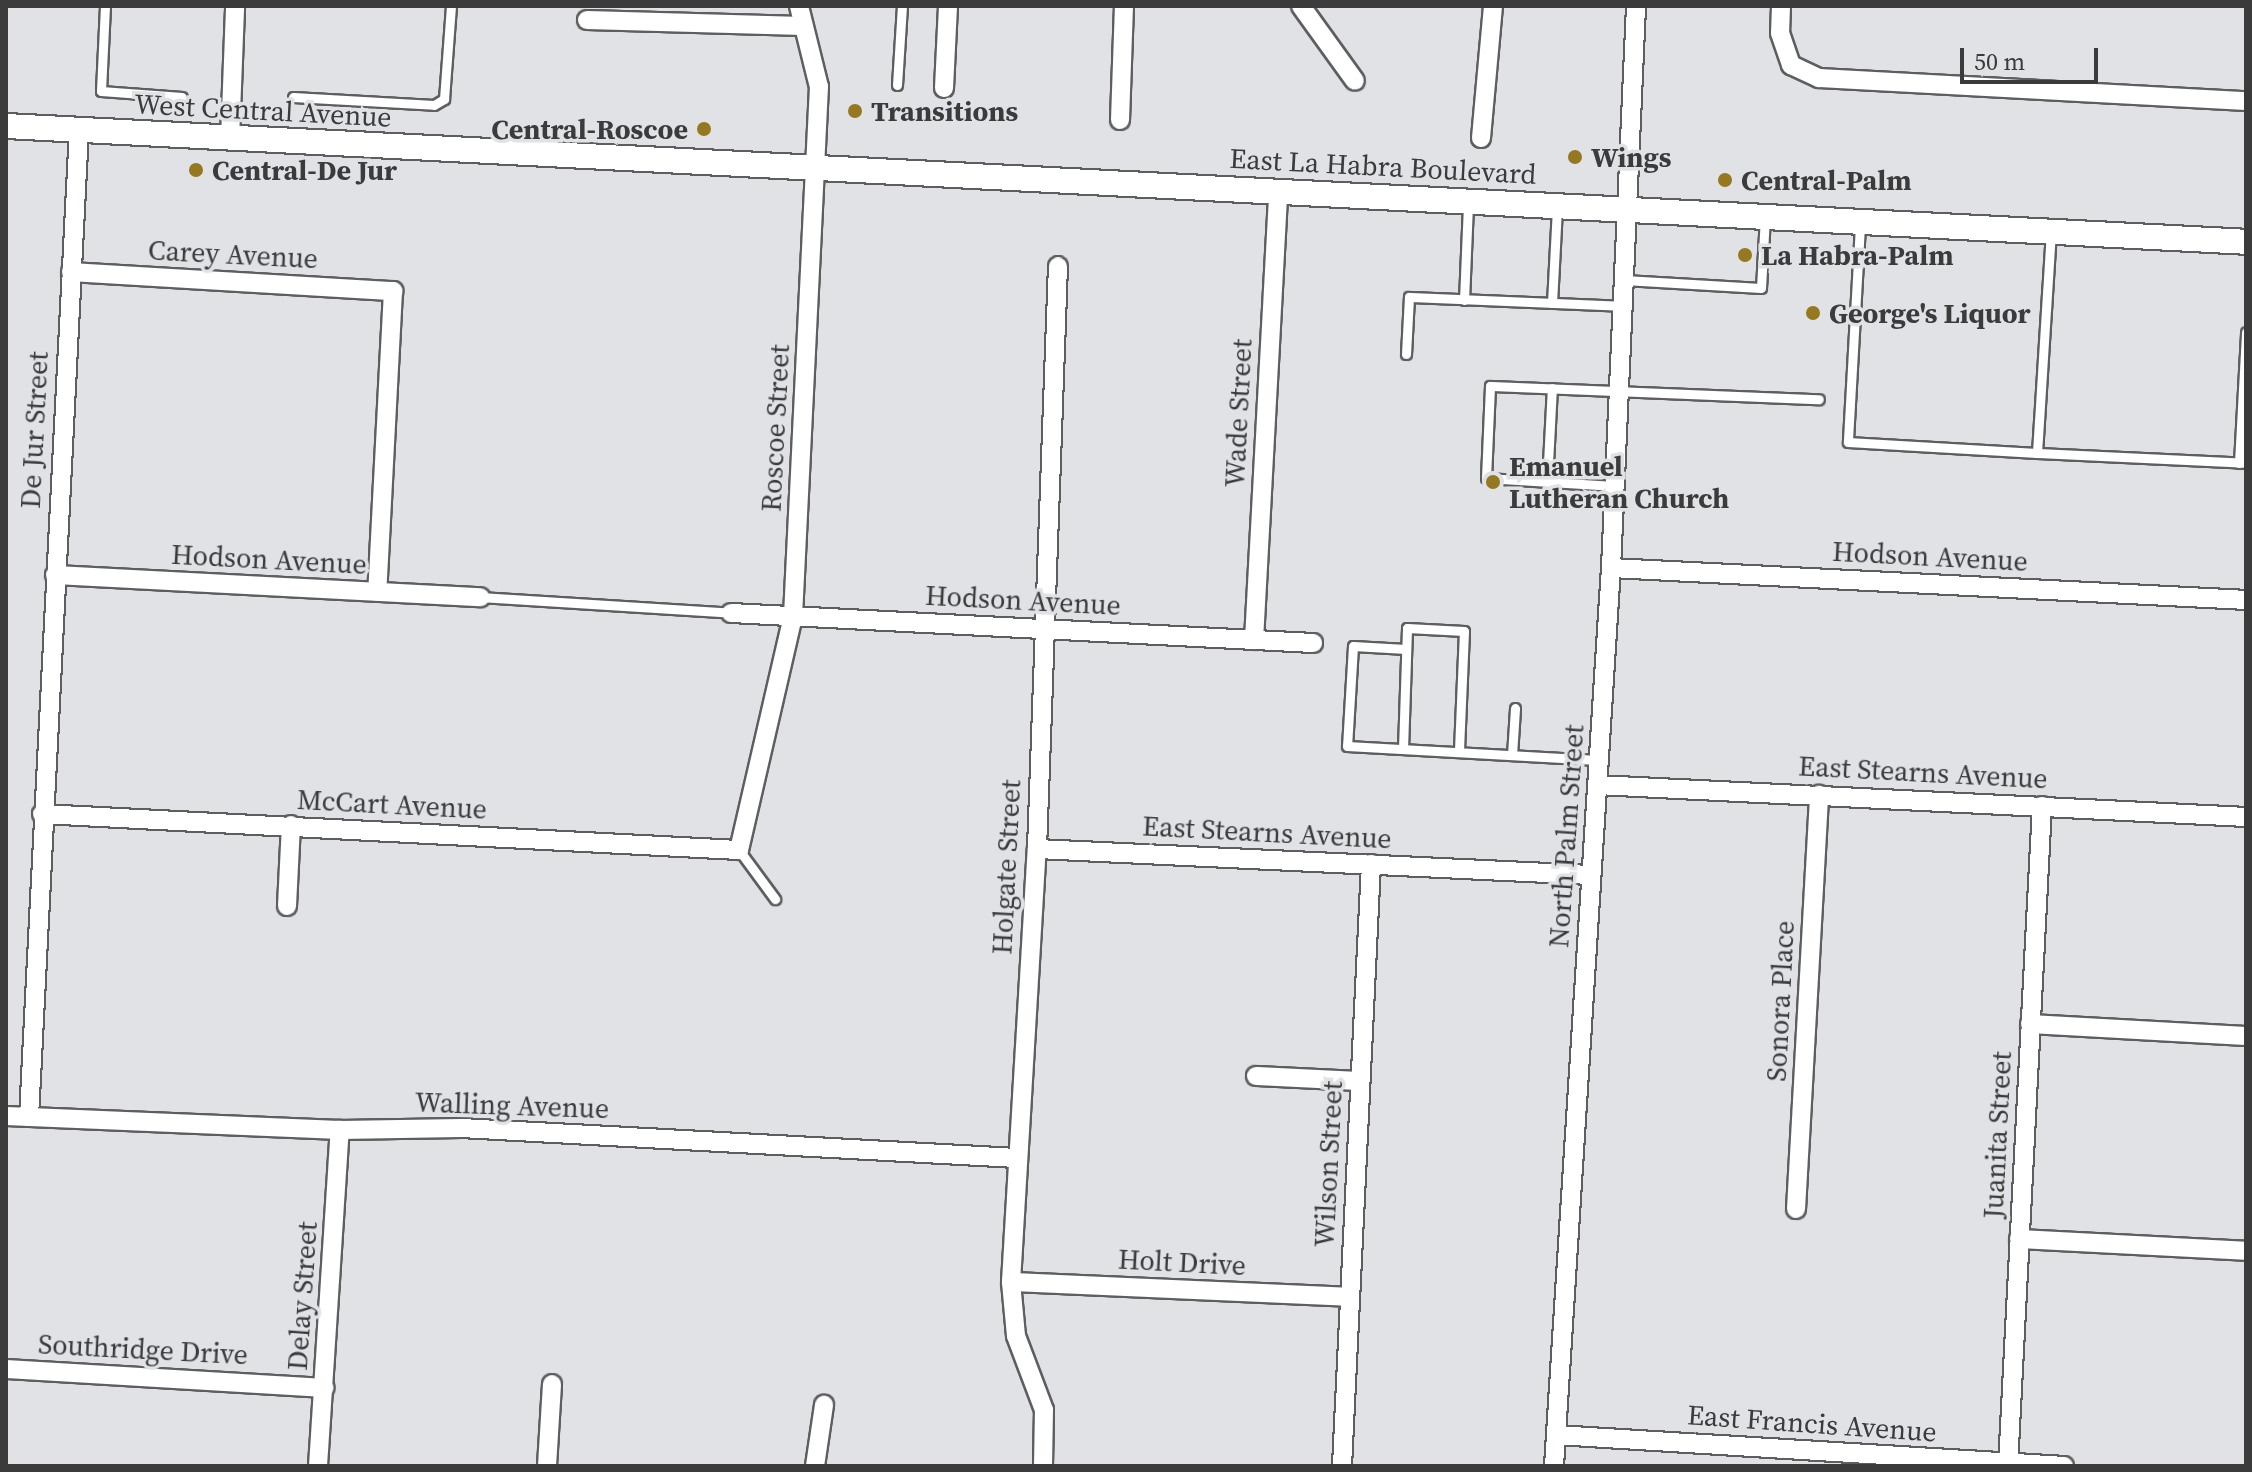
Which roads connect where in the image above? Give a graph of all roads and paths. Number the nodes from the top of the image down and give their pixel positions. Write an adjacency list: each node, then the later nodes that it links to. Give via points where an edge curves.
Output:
1 (105, 6): 17 (lane, via 101,91)
2 (235, 6): 24 (street)
3 (451, 6): 18 (lane, via 444,99 434,105)
4 (799, 6): 13 (street, Roscoe Street)
5 (902, 6): 15 (lane)
6 (948, 6): 16 (street)
7 (1124, 6): 20 (street)
8 (1301, 6): 14 (street)
9 (1493, 6): 23 (street)
10 (1636, 6): 30 (street, North Palm Street)
11 (1781, 6): 19 (street, via 1780,33 1791,65 1819,78)
12 (587, 20): 13 (street)
13 (803, 26): 26 (street, Roscoe Street, via 819,87)
14 (1355, 81)
15 (897, 85)
16 (944, 88)
17 (182, 97)
18 (293, 97)
19 (2246, 101)
20 (1120, 120)
21 (6, 126): 22 (main road, West Central Avenue)
22 (79, 130): 24 (main road, West Central Avenue); 36 (street, De Jur Street)
23 (1481, 138)
24 (230, 139): 25 (main road, West Central Avenue)
25 (516, 153): 26 (main road, East La Habra Boulevard)
26 (817, 167): 27 (main road, East La Habra Boulevard); 56 (street, Roscoe Street)
27 (1278, 190): 28 (main road, East La Habra Boulevard); 58 (street, Wade Street)
28 (1468, 201): 29 (main road, East La Habra Boulevard); 38 (lane)
29 (1557, 206): 30 (main road, East La Habra Boulevard); 39 (lane)
30 (1628, 210): 31 (main road, East La Habra Boulevard); 37 (street, North Palm Street)
31 (1765, 217): 32 (main road, East La Habra Boulevard); 37 (lane, via 1761,288)
32 (1861, 222): 33 (main road, East La Habra Boulevard); 46 (lane, via 1848,442)
33 (2051, 232): 34 (main road, East La Habra Boulevard); 46 (lane)
34 (2246, 242)
35 (1058, 266): 57 (street, Holgate Street)
36 (71, 272): 51 (street, De Jur Street); 52 (street, Carey Avenue, via 393,291)
37 (1624, 280): 40 (street, North Palm Street)
38 (1464, 300): 39 (lane); 42 (lane, via 1409,297)
39 (1552, 303): 40 (lane)
40 (1622, 306): 44 (street, North Palm Street)
41 (2246, 332): 47 (lane)
42 (1406, 354)
43 (1552, 388): 44 (lane); 48 (lane); 48 (lane, via 1490,386 1488,416 1486,478)
44 (1618, 391): 45 (lane); 49 (street, North Palm Street)
45 (1819, 399)
46 (2037, 453): 47 (lane)
47 (2242, 463)
48 (1547, 482): 49 (lane)
49 (1614, 486): 50 (street, North Palm Street)
50 (1611, 568): 54 (street, Hodson Avenue); 65 (street, North Palm Street)
51 (55, 575): 52 (street, Hodson Avenue); 69 (street, De Jur Street)
52 (377, 592): 53 (street, Hodson Avenue)
53 (480, 597): 55 (lane)
54 (2246, 600)
55 (731, 613): 56 (street, Hodson Avenue)
56 (793, 616): 57 (street, Hodson Avenue); 73 (street, Roscoe Street)
57 (1046, 629): 58 (street, Hodson Avenue); 72 (street, Holgate Street)
58 (1254, 640): 59 (street, Hodson Avenue)
59 (1313, 643)
60 (1406, 649): 62 (lane); 62 (lane, via 1353,646 1347,746); 63 (lane, via 1407,628 1464,631)
61 (1515, 708): 64 (lane)
62 (1403, 749): 63 (lane)
63 (1459, 752): 64 (lane)
64 (1512, 755): 65 (lane)
65 (1598, 760): 66 (street, North Palm Street)
66 (1597, 785): 67 (street, East Stearns Avenue); 75 (street, North Palm Street)
67 (1819, 795): 68 (street, East Stearns Avenue); 86 (street, Sonora Place)
68 (2042, 806): 70 (street, East Stearns Avenue); 78 (street, Juanita Street)
69 (42, 814): 71 (street, McCart Avenue); 83 (street, De Jur Street)
70 (2246, 817)
71 (291, 825): 73 (street, McCart Avenue); 77 (street)
72 (1037, 849): 74 (street, East Stearns Avenue); 85 (street, Holgate Street)
73 (739, 850): 76 (lane)
74 (1371, 864): 75 (street, East Stearns Avenue); 81 (street, Wilson Street)
75 (1591, 875): 95 (street, North Palm Street)
76 (775, 899)
77 (287, 906)
78 (2030, 1024): 79 (street); 87 (street, Juanita Street)
79 (2246, 1036)
80 (1256, 1076): 81 (street)
81 (1360, 1081): 90 (street, Wilson Street)
82 (6, 1116): 83 (street, Walling Avenue)
83 (29, 1117): 84 (street, Walling Avenue)
84 (340, 1130): 85 (street, Walling Avenue, via 461,1128); 93 (street, Delay Street)
85 (1016, 1158): 89 (street, Holgate Street)
86 (1796, 1209)
87 (2019, 1239): 88 (street); 97 (street, Juanita Street)
88 (2246, 1251)
89 (1011, 1282): 90 (street, Holt Drive); 101 (street, Holgate Street, via 1016,1336 1044,1410)
90 (1350, 1297): 102 (street, Wilson Street)
91 (6, 1369): 93 (street, Southridge Drive)
92 (552, 1384): 99 (street)
93 (324, 1388): 98 (street, Delay Street)
94 (824, 1405): 100 (street)
95 (1556, 1435): 96 (street, East Francis Avenue); 103 (street, North Palm Street)
96 (1784, 1458): 97 (street, East Francis Avenue)
97 (2008, 1464): 104 (street, East Francis Avenue)
98 (318, 1466)
99 (547, 1466)
100 (815, 1466)
101 (1043, 1466)
102 (1342, 1466)
103 (1554, 1466)
104 (2064, 1466)

